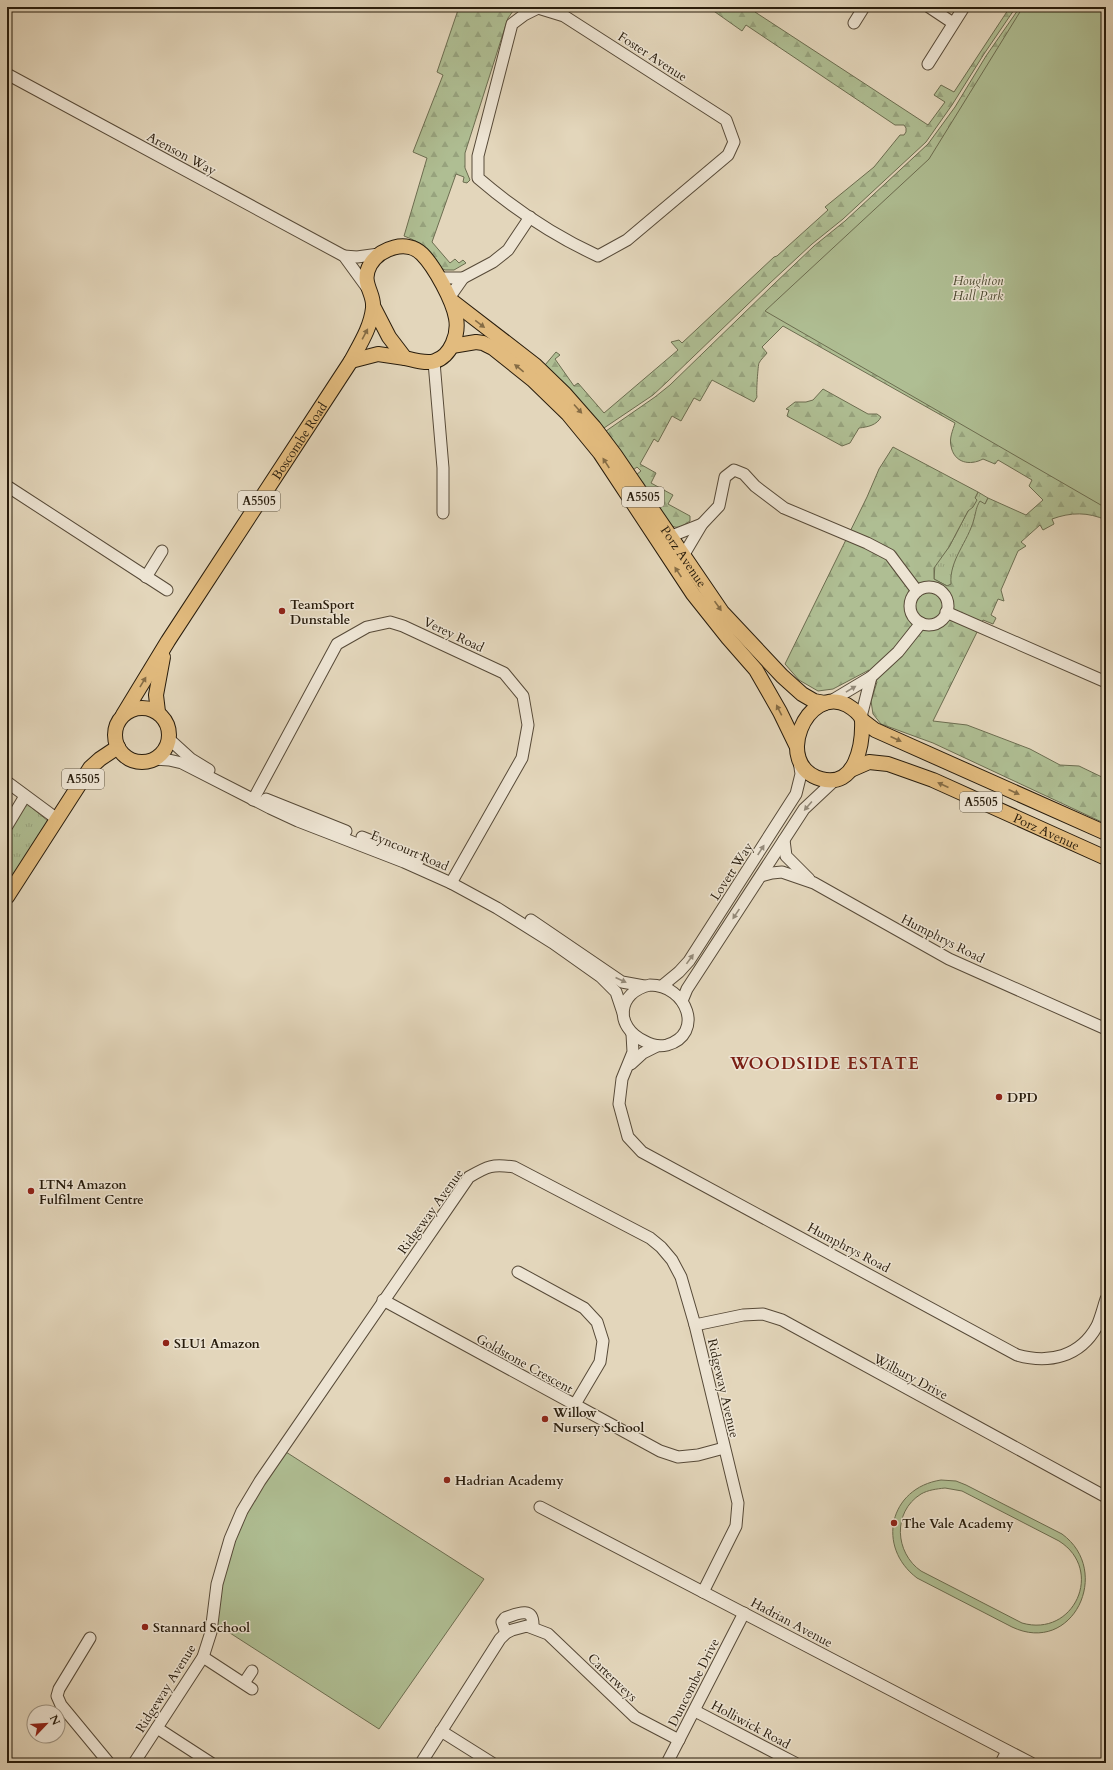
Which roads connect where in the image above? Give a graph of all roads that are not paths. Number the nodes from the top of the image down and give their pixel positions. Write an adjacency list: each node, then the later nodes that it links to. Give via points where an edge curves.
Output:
1 (864, 7): 4 (street)
2 (929, 7): 5 (street)
3 (964, 7): 5 (street)
4 (854, 23)
5 (953, 23): 6 (street)
6 (928, 64)
7 (7, 74): 10 (street, Arenson Way)
8 (530, 217): 8 (street, Foster Avenue, via 598,256 627,240 728,155 734,142 726,120 564,16 538,8 512,24 478,156 478,178); 12 (street, via 508,250 493,262)
9 (379, 254): 10 (street, Arenson Way); 11 (main road, A5505, via 393,247 409,247 422,254); 13 (main road, via 366,274)
10 (344, 256): 13 (street, Arenson Way)
11 (439, 278): 12 (street); 14 (main road, A5505)
12 (463, 278): 14 (street)
13 (368, 290): 15 (main road)
14 (449, 299): 16 (main road, A5505, via 457,319); 23 (main road, Porz Avenue / A5505, one-way to 23, via 535,365 565,394 615,455)
15 (374, 306): 17 (main road, via 389,337); 18 (main road, Boscombe Road / A5505, one-way to 15, via 370,324)
16 (452, 346): 19 (main road, via 444,356); 40 (main road, Porz Avenue / A5505, one-way to 16, via 781,713 756,670 693,594 600,453 568,414 533,380 493,348 476,342)
17 (405, 358): 18 (main road, via 378,354); 19 (main road)
18 (351, 361): 31 (main road, Boscombe Road / A5505)
19 (434, 362): 21 (street)
20 (7, 486): 26 (street)
21 (443, 513)
22 (702, 524): 23 (street); 25 (street); 28 (street, via 719,506 725,477 734,470 744,474 755,486 784,508 890,555)
23 (669, 537): 25 (main road, Porz Avenue / A5505)
24 (162, 550): 26 (street)
25 (682, 556): 34 (main road, Porz Avenue / A5505, one-way to 34, via 722,612 752,646 802,694 814,701)
26 (146, 577): 27 (street)
27 (167, 590)
28 (917, 591): 29 (street, via 928,587 940,591 947,600); 30 (street, via 910,608)
29 (946, 612): 30 (street, via 939,622 927,625); 33 (street)
30 (921, 623): 32 (street, via 898,652)
31 (168, 642): 35 (main road, Boscombe Road / A5505, via 156,695); 36 (main road, Boscombe Road / A5505, one-way to 31)
32 (871, 677): 34 (street, one-way to 32); 37 (street)
33 (1106, 682)
34 (828, 702): 37 (main road, A5505, via 841,702); 40 (main road, via 816,707 806,718 799,730)
35 (158, 712): 36 (main road, via 140,707); 38 (main road, A5505, via 165,719)
36 (123, 715): 39 (main road, A5505, via 115,730)
37 (861, 718): 42 (main road, via 863,731 860,751); 49 (main road, Porz Avenue / A5505, one-way to 49, via 875,730)
38 (169, 739): 41 (main road, via 164,750); 46 (street, Eyncourt Road, via 193,760)
39 (118, 747): 41 (main road, via 123,754 138,762); 47 (main road, A5505, via 90,768)
40 (797, 752): 43 (main road, A5505, via 805,770 811,776 827,780); 57 (street, Lovett Way, one-way to 40, via 689,961 796,794 801,774)
41 (154, 759): 46 (street, Eyncourt Road, via 182,763)
42 (853, 769): 43 (main road, A5505); 51 (main road, Porz Avenue / A5505, one-way to 42, via 933,780 888,764 869,762)
43 (836, 779): 50 (street, one-way to 50, via 804,809)
44 (7, 782): 45 (street)
45 (25, 796): 47 (street); 48 (street)
46 (255, 798): 53 (street, Eyncourt Road, via 402,852); 53 (street, Verey Road, via 337,644 373,625 390,622 402,626 504,673 523,696 528,725 522,758)
47 (57, 819): 55 (main road, A5505)
48 (7, 826)
49 (1106, 833)
50 (784, 840): 52 (street); 54 (street, Humphrys Road, via 786,856)
51 (1106, 858)
52 (761, 876): 54 (street, Humphrys Road, via 782,872); 58 (street, one-way to 58)
53 (453, 880): 56 (street, Eyncourt Road, one-way to 56, via 507,905 622,982); 59 (street, Eyncourt Road, via 553,943 601,977 616,992)
54 (814, 883): 60 (street, Humphrys Road, via 949,959)
55 (7, 897)
56 (644, 986): 57 (street); 59 (street, via 635,990 628,998)
57 (662, 986): 58 (street)
58 (682, 1000): 62 (street, via 688,1014 686,1029 672,1043)
59 (623, 1013): 61 (street, via 624,1022)
60 (1106, 1029)
61 (632, 1034): 62 (street, via 650,1045); 63 (street, Humphrys Road, via 634,1052)
62 (657, 1046): 63 (street, Humphrys Road, via 643,1052)
63 (627, 1067): 65 (street, Humphrys Road, via 620,1088 619,1104 628,1137 642,1152 1017,1355 1049,1360 1080,1347 1097,1326)
64 (518, 1272): 68 (street, via 584,1308 597,1322 603,1341 600,1362)
65 (1106, 1299)
66 (383, 1300): 67 (street, Ridgeway Avenue, via 469,1177 487,1166 501,1165 514,1167 650,1238 661,1247 681,1276); 68 (street, Goldstone Crescent); 75 (street, Ridgeway Avenue, via 299,1422 242,1511 230,1539 217,1584 211,1632)
67 (695, 1325): 69 (street, Ridgeway Avenue); 70 (street, Wilbury Drive, via 743,1315 763,1314 782,1320)
68 (574, 1406): 69 (street, Goldstone Crescent, via 660,1451 678,1457)
69 (724, 1448): 72 (street, Ridgeway Avenue, via 738,1503 736,1526)
70 (1106, 1497)
71 (540, 1507): 72 (street, Hadrian Avenue)
72 (703, 1592): 73 (street, Hadrian Avenue)
73 (744, 1613): 77 (street, Duncombe Drive); 81 (street, Hadrian Avenue)
74 (90, 1638): 82 (street, via 57,1696 61,1705)
75 (203, 1657): 76 (street, via 248,1686); 78 (street, Ridgeway Avenue)
76 (252, 1671)
77 (694, 1711): 80 (street, Duncombe Drive); 88 (street, Holliwick Road)
78 (157, 1728): 83 (street, Ridgeway Avenue); 84 (street)
79 (441, 1731): 80 (street, Carterweys, via 500,1639 506,1632 527,1626 548,1634 635,1717); 85 (street, Carterweys); 86 (street)
80 (679, 1740): 87 (street, Duncombe Drive)
81 (1007, 1751): 89 (street); 90 (street, Hadrian Avenue)
82 (109, 1763)
83 (134, 1763)
84 (211, 1763)
85 (421, 1763)
86 (492, 1763)
87 (667, 1763)
88 (795, 1763)
89 (1001, 1763)
90 (1031, 1763)

